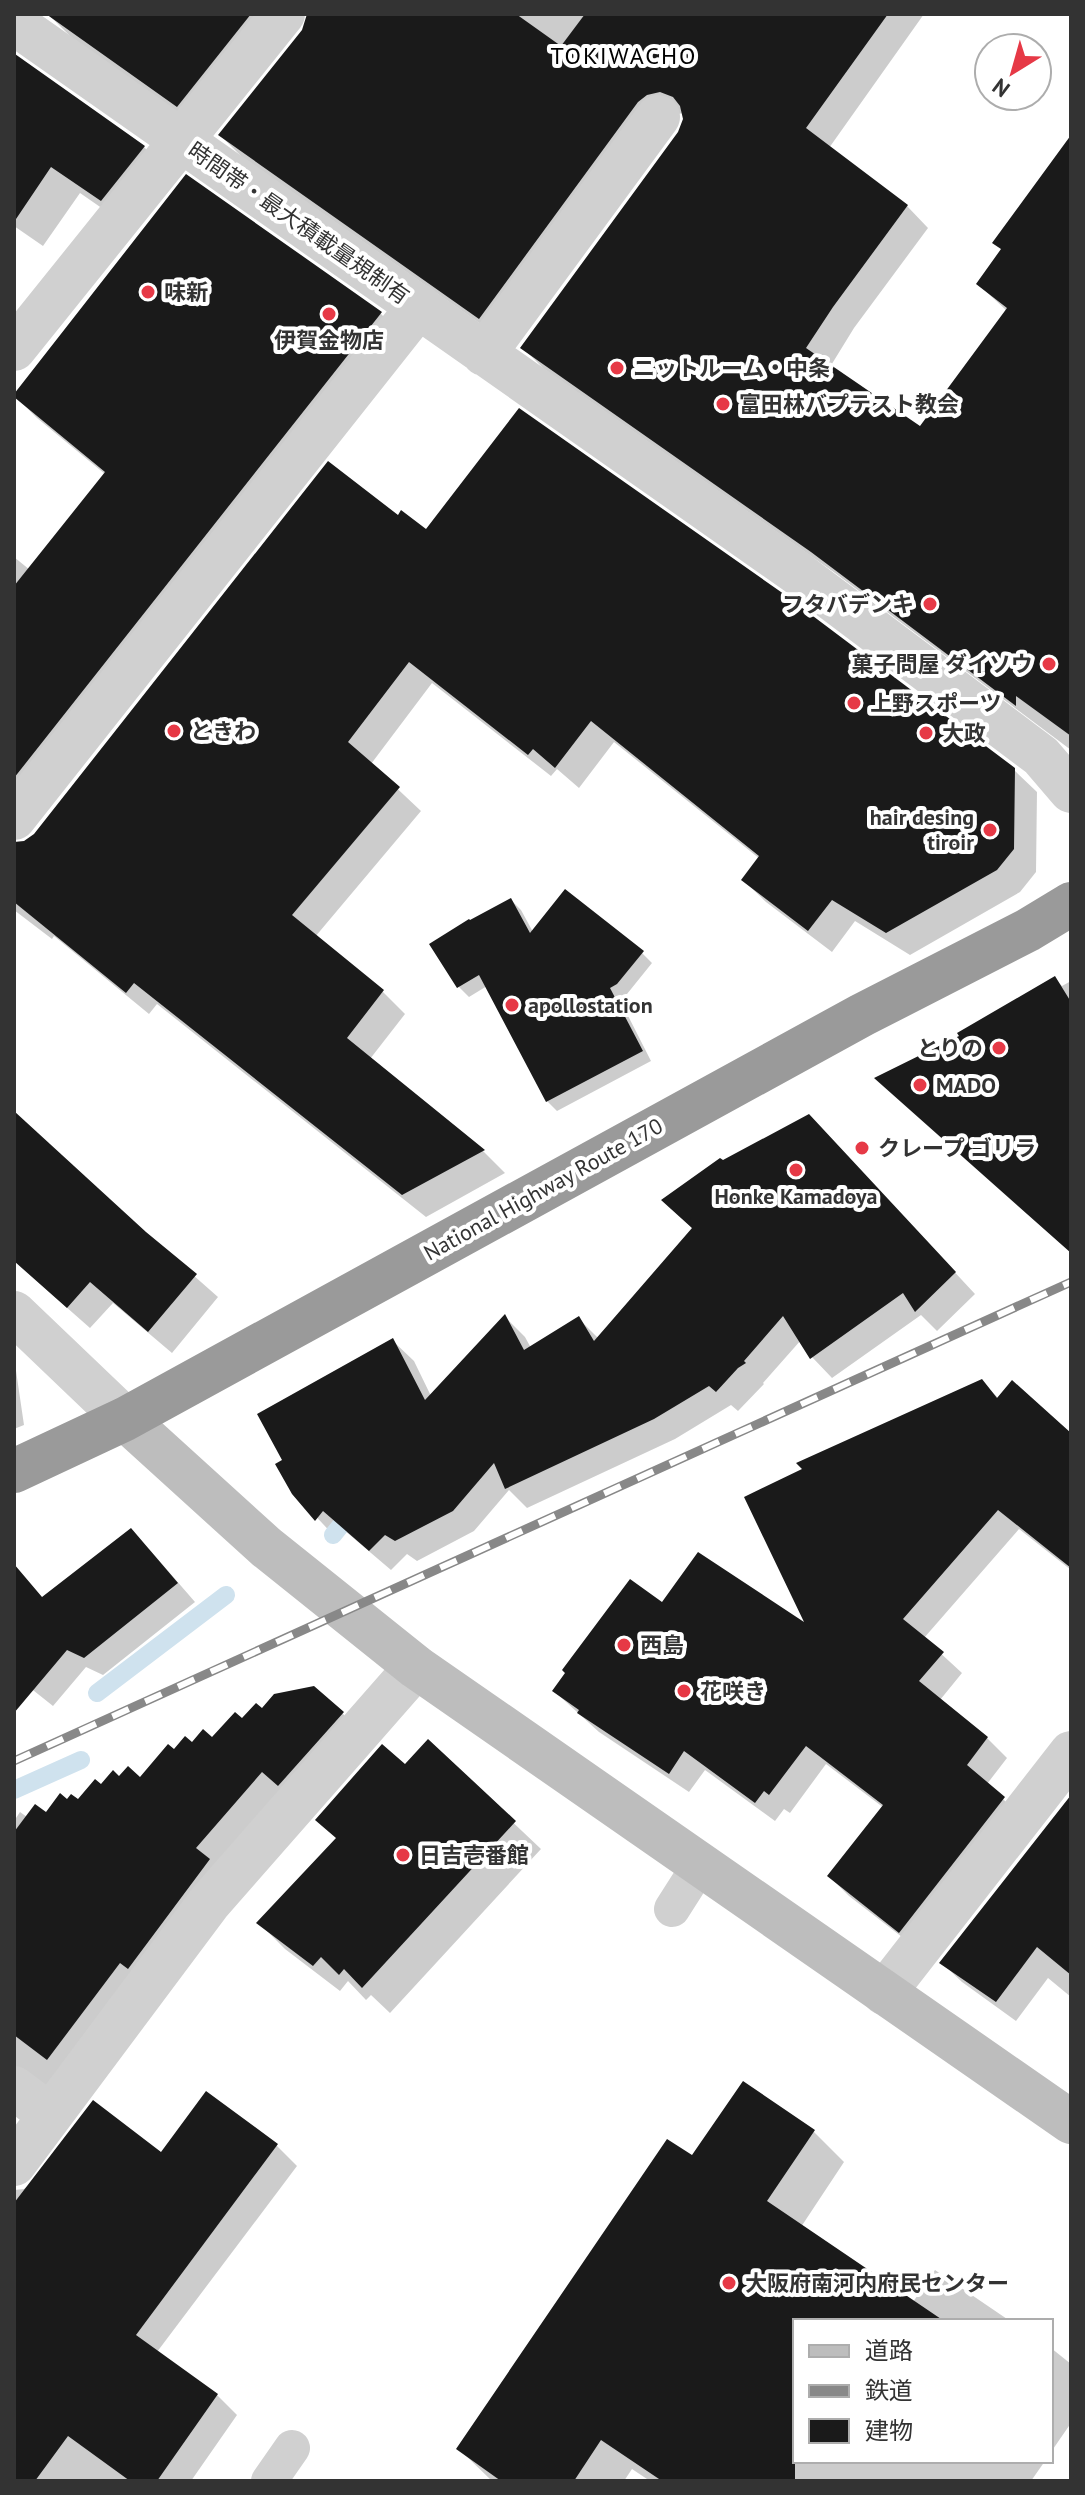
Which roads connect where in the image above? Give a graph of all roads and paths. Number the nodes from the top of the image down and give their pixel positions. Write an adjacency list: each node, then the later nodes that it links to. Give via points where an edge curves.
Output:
1 (283, 14): 4 (street)
2 (14, 23): 4 (street, 時間帯・最大積載量規制有)
3 (658, 117): 7 (street)
4 (180, 139): 5 (street, 時間帯・最大積載量規制有); 6 (street)
5 (419, 306): 7 (street, 時間帯・最大積載量規制有); 9 (street)
6 (14, 349)
7 (484, 354): 8 (street, 時間帯・最大積載量規制有, via 809,581 1041,756)
8 (1071, 791)
9 (14, 818)
10 (1071, 904): 12 (highway, National Highway Route 170)
11 (14, 1313): 12 (street)
12 (125, 1419): 13 (highway, National Highway Route 170); 14 (street, via 266,1547)
13 (14, 1471)
14 (416, 1667): 16 (street); 20 (street, via 209,1903)
15 (1071, 1753): 18 (street)
16 (700, 1865): 17 (lane); 18 (street)
17 (672, 1909)
18 (884, 1993): 21 (street)
19 (14, 2088): 20 (street)
20 (50, 2115): 22 (street)
21 (1071, 2122)
22 (14, 2164)
23 (292, 2448): 24 (lane)
24 (269, 2481)

